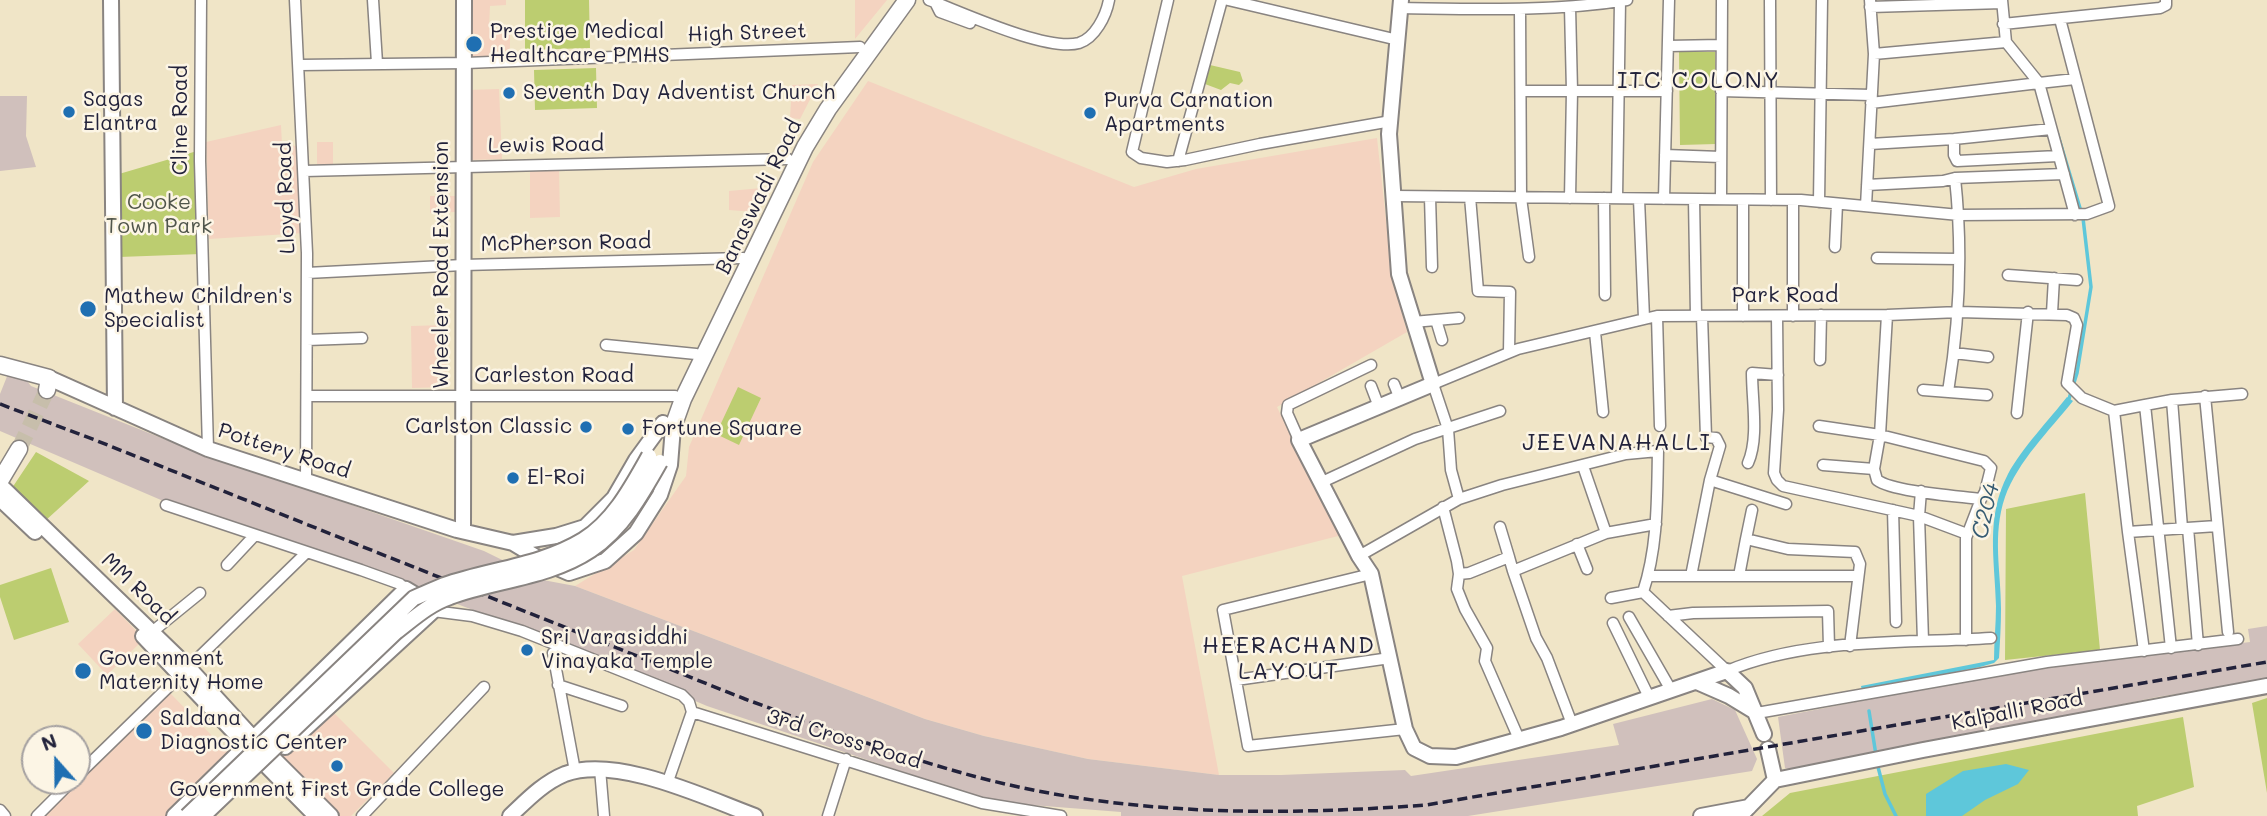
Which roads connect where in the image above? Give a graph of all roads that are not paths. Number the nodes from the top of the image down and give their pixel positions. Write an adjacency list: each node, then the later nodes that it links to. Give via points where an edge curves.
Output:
1 (111, 0): 133 (street)
2 (201, 0): 145 (street, Cline Road, via 200,161)
3 (295, 0): 34 (street, Lloyd Road)
4 (373, 0): 32 (street)
5 (464, 0): 33 (street, Wheeler Road Extension)
6 (896, 0): 30 (main road, Banaswadi Road)
7 (906, 0): 138 (main road, Banaswadi Road, via 805,147)
8 (1109, 0): 16 (street, via 1091,36 1062,45)
9 (1168, 0): 53 (street, via 1132,152 1141,158)
10 (1225, 0): 26 (street); 53 (street)
11 (1669, 0): 29 (street)
12 (1722, 0): 28 (street)
13 (1770, 0): 42 (street)
14 (1822, 0): 43 (street)
15 (2166, 0): 23 (street, via 2160,8)
16 (932, 1): 24 (street, via 940,12)
17 (1623, 1): 21 (street); 39 (street)
18 (2002, 1): 20 (street); 25 (street)
19 (1401, 4): 22 (street); 26 (street)
20 (1870, 4): 31 (street)
21 (1570, 6): 22 (street); 38 (street)
22 (1520, 9): 37 (street)
23 (2060, 19): 25 (street); 35 (street)
24 (970, 23)
25 (2003, 24): 27 (street)
26 (1398, 40): 45 (street)
27 (2006, 42): 31 (street); 36 (street)
28 (1721, 45): 29 (street); 41 (street)
29 (1668, 46): 40 (street)
30 (860, 47): 33 (street, High Street); 52 (main road, Banaswadi Road)
31 (1874, 54): 44 (street)
32 (377, 63): 33 (street, High Street); 34 (street, High Street)
33 (463, 63): 54 (street, Wheeler Road Extension)
34 (300, 65): 55 (street, Lloyd Road)
35 (2075, 79): 36 (street); 77 (street, via 2109,206)
36 (2039, 83): 44 (street); 46 (street)
37 (1521, 91): 38 (street); 62 (street)
38 (1572, 91): 39 (street); 63 (street)
39 (1618, 91): 40 (street); 65 (street)
40 (1667, 91): 49 (street)
41 (1721, 91): 42 (street); 51 (street)
42 (1770, 93): 43 (street); 71 (street)
43 (1821, 94): 44 (street); 73 (street)
44 (1871, 99): 48 (street)
45 (1391, 121): 53 (street); 59 (street)
46 (2051, 129): 47 (street); 50 (street)
47 (1954, 139): 48 (street); 50 (street, via 1957,160)
48 (1870, 144): 58 (street)
49 (1665, 155): 51 (street); 67 (street)
50 (2059, 156): 56 (street)
51 (1721, 157): 69 (street)
52 (788, 159): 54 (street, Lewis Road); 80 (main road, Banaswadi Road)
53 (1178, 161)
54 (463, 166): 55 (street, Lewis Road); 83 (street, Wheeler Road Extension)
55 (304, 171): 85 (street, Lloyd Road)
56 (2064, 174): 57 (street); 77 (street)
57 (1955, 178): 58 (street); 76 (street)
58 (1867, 185): 75 (street)
59 (1394, 196): 60 (street); 103 (street, via 1399,274)
60 (1430, 197): 61 (street); 84 (street)
61 (1470, 197): 62 (street); 109 (street, via 1478,291 1510,292)
62 (1521, 198): 63 (street); 79 (street)
63 (1570, 198): 64 (street)
64 (1604, 198): 65 (street); 89 (street)
65 (1617, 198): 66 (street)
66 (1639, 199): 67 (street); 101 (street)
67 (1664, 199): 68 (street)
68 (1694, 199): 69 (street); 96 (street)
69 (1721, 200): 70 (street)
70 (1743, 200): 71 (street); 97 (street)
71 (1771, 200): 72 (street)
72 (1793, 200): 73 (street); 99 (street)
73 (1819, 202): 74 (street)
74 (1837, 204): 75 (street); 78 (street)
75 (1866, 206): 76 (street)
76 (1959, 215): 77 (street); 82 (street)
77 (2080, 215)
78 (1835, 247)
79 (1529, 257)
80 (743, 258): 83 (street, McPherson Road); 111 (main road, Banaswadi Road)
81 (1877, 258): 82 (street)
82 (1959, 259): 90 (street)
83 (463, 265): 85 (street, McPherson Road); 125 (street, Wheeler Road Extension)
84 (1432, 267)
85 (307, 273): 106 (street, Lloyd Road)
86 (2008, 275): 87 (street)
87 (2054, 278): 88 (street); 92 (street)
88 (2077, 280)
89 (1605, 295)
90 (1959, 312): 91 (street, Park Road); 94 (street, Park Road); 110 (street)
91 (2028, 312): 92 (street, Park Road); 137 (street)
92 (2052, 313): 135 (street, via 2076,321 2066,379 2069,387 2082,398)
93 (1821, 315): 94 (street, Park Road); 99 (street, Park Road); 113 (street)
94 (1887, 315): 142 (street)
95 (1657, 316): 96 (street, Park Road); 101 (street, Park Road); 139 (street)
96 (1699, 316): 97 (street, Park Road); 152 (street, via 1706,437 1716,438 1720,446)
97 (1743, 316): 98 (street, Park Road)
98 (1777, 316): 99 (street, Park Road); 116 (street)
99 (1793, 316)
100 (1459, 318): 102 (street)
101 (1644, 318): 104 (street, Park Road)
102 (1436, 320): 103 (street); 107 (street)
103 (1413, 322): 119 (street)
104 (1595, 332): 109 (street, Park Road); 136 (street)
105 (362, 338): 106 (street)
106 (307, 340): 126 (street, Lloyd Road)
107 (1442, 340)
108 (606, 345): 111 (street)
109 (1509, 352): 119 (street, Park Road)
110 (1954, 353): 112 (street); 122 (street)
111 (696, 354): 127 (main road, Banaswadi Road)
112 (1988, 357)
113 (1820, 360)
114 (0, 365): 117 (main road)
115 (1371, 366): 143 (street, via 1289,405 1287,413)
116 (1778, 375): 147 (street, via 1752,373 1754,438); 153 (street)
117 (48, 384): 133 (street, Pottery Road)
118 (1394, 384): 129 (street)
119 (1433, 384): 129 (street); 141 (street)
120 (1371, 386): 132 (street)
121 (1923, 390): 122 (street)
122 (1948, 392): 123 (street)
123 (1987, 394)
124 (2242, 394): 128 (street)
125 (462, 395): 126 (street, Carleston Road); 127 (street, Carleston Road); 172 (street, Wheeler Road Extension)
126 (307, 396): 151 (street, Lloyd Road)
127 (675, 396): 138 (main road, Banaswadi Road)
128 (2205, 396): 130 (street); 168 (street)
129 (1400, 399): 132 (street)
130 (2172, 400): 131 (street); 170 (street)
131 (2145, 405): 135 (street); 171 (street)
132 (1379, 407): 143 (street)
133 (115, 408): 145 (street, Pottery Road)
134 (1500, 411): 141 (street)
135 (2114, 411): 173 (street)
136 (1603, 412)
137 (2017, 412)
138 (668, 425): 146 (street); 178 (street, Pottery Road, via 636,460 614,498 585,527); 178 (street, Pottery Road, via 670,465 660,495 636,533 605,561 569,573)
139 (1661, 426)
140 (1819, 426): 142 (street)
141 (1448, 429): 155 (street, via 1415,439); 159 (street, via 1451,470)
142 (1880, 435): 150 (street); 160 (street, via 1984,461 1991,474)
143 (1299, 440): 155 (street)
144 (19, 449): 154 (main road)
145 (208, 449): 151 (street, Pottery Road)
146 (655, 459): 245 (street, bridge, via 608,518 584,539 548,557 444,585 414,598); 246 (street, bridge, via 637,502 591,550 552,569 448,597 422,611)
147 (1748, 463)
148 (1823, 465): 150 (street)
149 (1583, 466): 159 (street); 167 (street, via 1626,454 1658,452); 174 (street)
150 (1874, 470): 156 (street, via 1882,484)
151 (306, 480): 172 (street, Pottery Road)
152 (1710, 480): 157 (street); 189 (street)
153 (1777, 480): 157 (street); 165 (street, via 1783,486)
154 (0, 483): 201 (street, MM Road)
155 (1320, 483): 181 (street)
156 (1922, 491): 160 (street); 166 (street)
157 (1770, 498): 161 (street)
158 (0, 499): 214 (street, MM Road)
159 (1460, 499): 163 (street)
160 (1981, 499): 175 (street)
161 (1786, 503)
162 (166, 505): 176 (street)
163 (1443, 507): 181 (street); 187 (street)
164 (1752, 510): 177 (street)
165 (1893, 510): 166 (street); 199 (street)
166 (1919, 516): 175 (street); 206 (street)
167 (1656, 524): 174 (street); 188 (street)
168 (2217, 526): 170 (street); 202 (street)
169 (1500, 527): 182 (street)
170 (2185, 528): 171 (street); 207 (street)
171 (2159, 530): 173 (street); 210 (street)
172 (463, 531): 178 (street, Pottery Road)
173 (2128, 532): 211 (street)
174 (1606, 533): 179 (street)
175 (1967, 534): 205 (street)
176 (256, 535): 180 (street); 183 (street)
177 (1746, 539): 190 (street); 191 (street, via 1788,549 1855,552)
178 (513, 543)
179 (1577, 544): 184 (street); 185 (street)
180 (306, 553): 192 (street); 214 (street)
181 (1359, 556): 186 (street)
182 (1509, 557): 185 (street); 187 (street)
183 (227, 565)
184 (1587, 569)
185 (1513, 571): 226 (street)
186 (1371, 574): 213 (street); 216 (street, via 1223,610)
187 (1459, 574): 229 (street, via 1457,589 1487,648 1485,662)
188 (1648, 576): 189 (street); 193 (street)
189 (1691, 576): 190 (street)
190 (1739, 576): 191 (street)
191 (1858, 576): 208 (street)
192 (406, 589): 196 (street); 230 (street)
193 (1643, 592): 195 (street); 197 (street)
194 (200, 593): 201 (street)
195 (1611, 598)
196 (433, 611): 224 (street, via 472,616 522,631 682,695); 234 (street)
197 (1668, 616): 209 (street, via 1828,611); 215 (street)
198 (1629, 617): 221 (street)
199 (1896, 622)
200 (1613, 623): 222 (street)
201 (152, 632): 214 (street, MM Road)
202 (2228, 632)
203 (1991, 638): 205 (street)
204 (2238, 639): 207 (street)
205 (1966, 640): 206 (street)
206 (1923, 641): 208 (street)
207 (2198, 645): 210 (street)
208 (1850, 646): 209 (street)
209 (1829, 647): 215 (street)
210 (2171, 648): 211 (street)
211 (2144, 651): 225 (street, via 2047,662)
212 (553, 653): 218 (street)
213 (1390, 658): 216 (street); 227 (street)
214 (184, 671): 230 (street, MM Road); 233 (street)
215 (1727, 671): 217 (street); 225 (street, via 1745,688)
216 (1237, 680): 227 (street, via 1248,746)
217 (1696, 682): 221 (street); 225 (street)
218 (558, 685): 223 (street); 236 (street)
219 (2267, 686): 237 (street, Kalpalli Road)
220 (484, 687): 250 (street)
221 (1671, 690): 222 (street)
222 (1649, 697): 226 (street)
223 (622, 706)
224 (692, 712): 232 (street, 3rd Cross Road); 238 (street)
225 (1757, 713): 228 (street)
226 (1572, 724): 229 (street)
227 (1405, 729): 229 (street, via 1414,748 1430,756 1456,757)
228 (1764, 734)
229 (1519, 739)
230 (250, 743): 234 (street, MM Road); 244 (street)
231 (1768, 749): 237 (street)
232 (846, 759): 254 (street); 255 (street, 3rd Cross Road, via 982,803)
233 (91, 762)
234 (269, 762): 247 (street); 248 (street, MM Road); 249 (street, MM Road)
235 (600, 769): 236 (street); 238 (street); 252 (street)
236 (575, 772): 251 (street, via 539,789)
237 (1775, 780): 241 (street)
238 (667, 784): 253 (street)
239 (58, 795): 243 (street)
240 (0, 810): 242 (street)
241 (1745, 811): 256 (street)
242 (5, 816)
243 (37, 816)
244 (174, 816)
245 (187, 816)
246 (203, 816)
247 (213, 816)
248 (316, 816)
249 (331, 816)
250 (362, 816)
251 (510, 816)
252 (604, 816)
253 (755, 816)
254 (828, 816)
255 (1061, 816)
256 (1701, 816)

